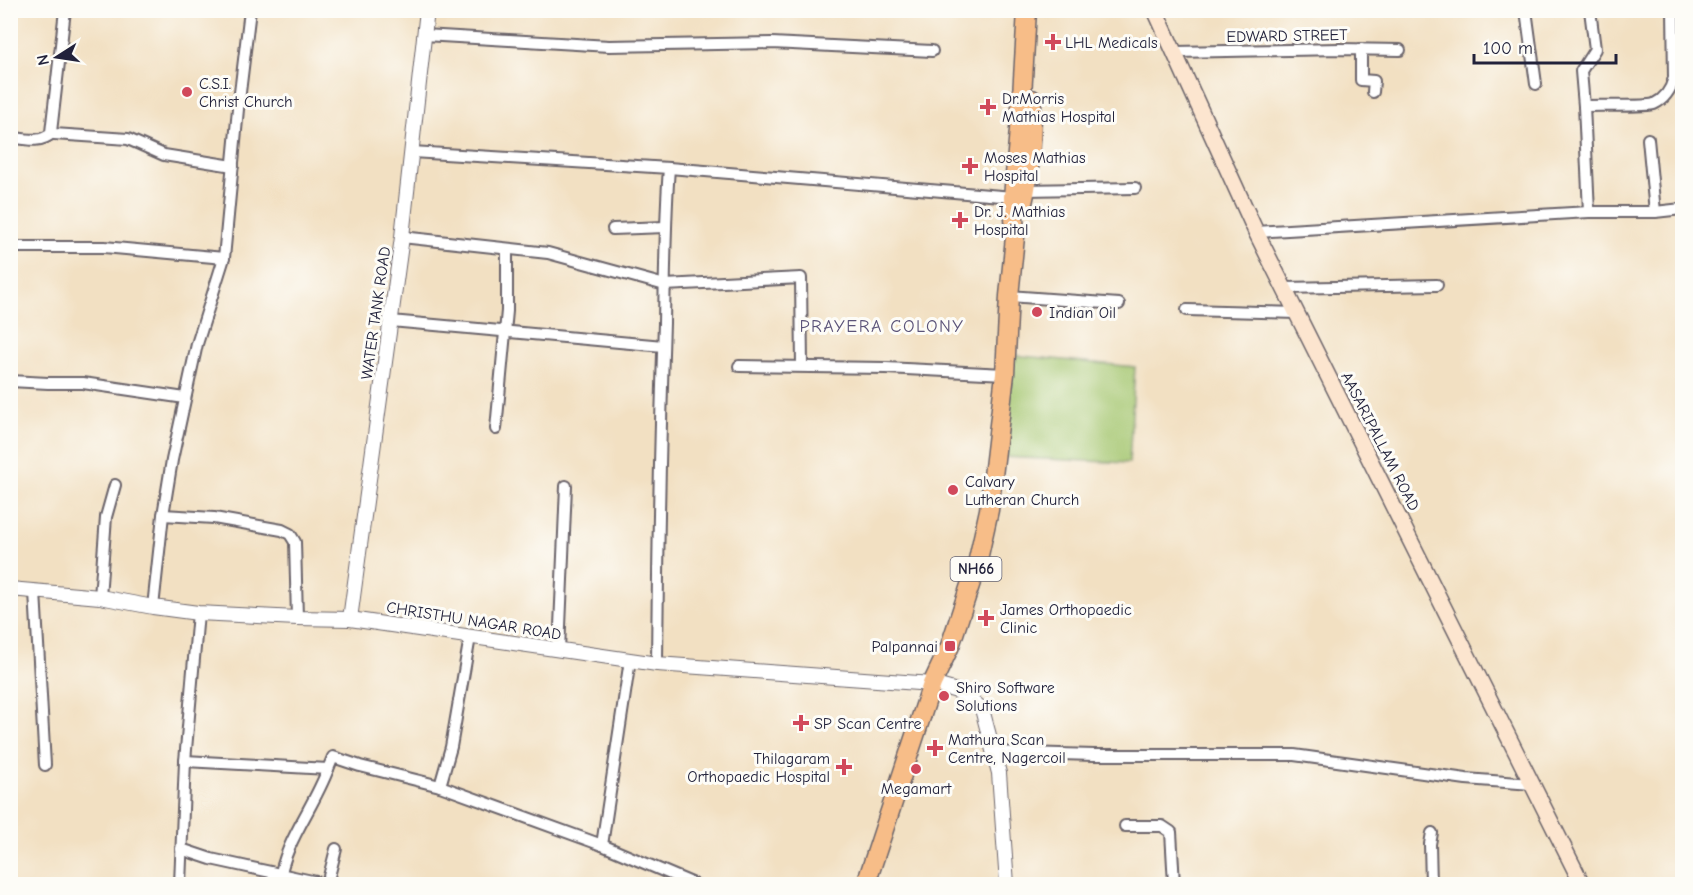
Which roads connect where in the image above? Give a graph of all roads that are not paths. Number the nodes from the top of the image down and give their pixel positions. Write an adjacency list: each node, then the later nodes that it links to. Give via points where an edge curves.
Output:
1 (65, 10): 18 (street)
2 (250, 10): 22 (street)
3 (427, 10): 10 (street, WATER TANK ROAD)
4 (1027, 10): 25 (highway, NH66)
5 (1037, 10): 25 (highway, NH66, via 1032,137)
6 (1155, 10): 14 (main road, AASARIPALLAM ROAD)
7 (1526, 10): 15 (street)
8 (1590, 10): 17 (street, via 1595,49 1581,71)
9 (1673, 10): 17 (street, via 1674,78 1664,96 1653,105)
10 (424, 35): 13 (street, via 609,46 772,43); 21 (street, WATER TANK ROAD)
11 (1360, 49): 12 (street, EDWARD STREET); 14 (street, EDWARD STREET); 16 (street, via 1361,80 1374,81)
12 (1400, 50)
13 (932, 51)
14 (1174, 52): 31 (main road, AASARIPALLAM ROAD)
15 (1536, 84)
16 (1373, 92)
17 (1584, 106): 27 (street)
18 (52, 133): 19 (street, via 35,140); 22 (street, via 128,139 164,155)
19 (10, 137)
20 (1648, 139): 28 (street)
21 (412, 152): 23 (street); 32 (street, WATER TANK ROAD)
22 (233, 166): 35 (street)
23 (669, 168): 25 (street); 29 (street)
24 (1135, 188): 25 (street)
25 (1019, 194): 39 (highway, NH66)
26 (1683, 209): 28 (street)
27 (1589, 212): 28 (street); 31 (street)
28 (1655, 212)
29 (665, 227): 30 (street); 36 (street)
30 (613, 229)
31 (1256, 232): 38 (main road, AASARIPALLAM ROAD)
32 (402, 237): 34 (street); 43 (street, WATER TANK ROAD)
33 (10, 247): 35 (street, via 104,247)
34 (507, 249): 36 (street, via 548,253); 44 (street)
35 (224, 258): 50 (street)
36 (665, 285): 45 (street); 47 (street, via 801,278)
37 (1437, 285): 38 (street)
38 (1284, 288): 42 (main road, AASARIPALLAM ROAD)
39 (1009, 296): 40 (street); 48 (highway, NH66)
40 (1119, 304)
41 (1187, 310): 42 (street)
42 (1297, 313): 71 (main road, AASARIPALLAM ROAD)
43 (391, 321): 44 (street); 61 (street, WATER TANK ROAD)
44 (505, 332): 45 (street); 51 (street)
45 (663, 346): 65 (street)
46 (740, 366): 47 (street)
47 (802, 366): 48 (street)
48 (1005, 374): 66 (highway, NH66, via 989,510 977,564 950,646)
49 (10, 381): 50 (street, via 83,383)
50 (185, 398): 54 (street)
51 (496, 429)
52 (115, 485): 57 (street, via 106,517)
53 (566, 486): 63 (street)
54 (164, 515): 58 (street); 60 (street, via 214,518 290,534 295,542)
55 (10, 589): 56 (street, CHRISTHU NAGAR ROAD)
56 (35, 592): 57 (street, CHRISTHU NAGAR ROAD); 69 (street)
57 (100, 597): 58 (street, CHRISTHU NAGAR ROAD)
58 (153, 607): 59 (street, CHRISTHU NAGAR ROAD)
59 (198, 613): 60 (street, CHRISTHU NAGAR ROAD); 68 (street)
60 (297, 618): 61 (street, CHRISTHU NAGAR ROAD)
61 (350, 619): 62 (street, CHRISTHU NAGAR ROAD)
62 (470, 637): 63 (street, CHRISTHU NAGAR ROAD); 72 (street, via 451,747)
63 (559, 650): 64 (street, CHRISTHU NAGAR ROAD)
64 (630, 660): 65 (street, CHRISTHU NAGAR ROAD); 75 (street)
65 (657, 664): 66 (street, CHRISTHU NAGAR ROAD)
66 (932, 684): 67 (street, CHRISTHU NAGAR ROAD, via 957,691 982,709); 82 (highway, NH66)
67 (994, 752): 71 (street, via 1294,755 1466,779); 83 (street, CHRISTHU NAGAR ROAD)
68 (185, 761): 70 (street); 76 (street)
69 (45, 765)
70 (328, 770): 72 (street, via 333,757); 78 (street, via 295,835)
71 (1532, 784): 86 (main road, AASARIPALLAM ROAD)
72 (440, 786): 75 (street)
73 (1125, 826): 84 (street, via 1162,826 1171,832)
74 (1432, 833): 85 (street)
75 (602, 845): 81 (street)
76 (181, 849): 78 (street); 80 (street)
77 (336, 849): 79 (street)
78 (280, 879): 79 (street)
79 (327, 884)
80 (180, 885)
81 (694, 885)
82 (866, 885)
83 (1007, 885)
84 (1174, 885)
85 (1431, 885)
86 (1582, 885)

